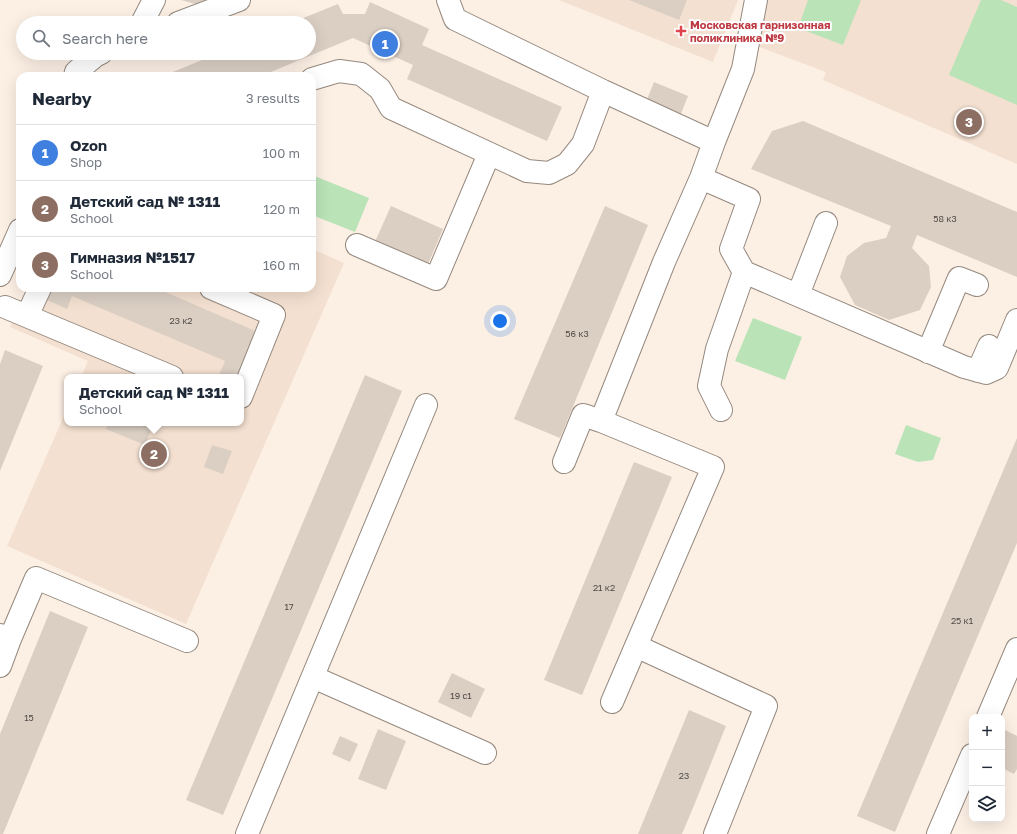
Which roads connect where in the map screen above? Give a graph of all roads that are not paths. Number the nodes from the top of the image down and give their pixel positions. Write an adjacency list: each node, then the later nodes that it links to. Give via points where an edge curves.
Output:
1 (154, 0): 5 (lane)
2 (239, 0): 6 (lane)
3 (448, 0): 10 (lane, via 455,18)
4 (756, 0): 11 (lane, via 743,69)
5 (146, 16)
6 (197, 16)
7 (90, 60): 8 (lane)
8 (76, 72)
9 (316, 78): 12 (lane, via 339,71 361,74 380,89 391,108)
10 (603, 91): 11 (lane); 12 (lane, via 582,144 567,164 549,173 526,171)
11 (714, 142): 13 (lane)
12 (489, 154): 16 (lane, via 436,279)
13 (701, 178): 17 (lane, via 749,199 731,249); 34 (lane, via 664,262)
14 (826, 223): 23 (lane)
15 (16, 239): 18 (lane)
16 (357, 245)
17 (751, 270): 23 (lane); 33 (lane, via 717,349 709,386)
18 (0, 275)
19 (0, 286): 24 (lane)
20 (977, 286): 28 (lane, via 959,278)
21 (38, 292): 25 (lane)
22 (220, 292): 31 (lane, via 274,315)
23 (798, 295): 28 (lane)
24 (2, 314): 25 (lane)
25 (27, 316): 30 (lane)
26 (1017, 320): 29 (lane, via 997,368 986,373)
27 (989, 346): 29 (lane)
28 (928, 352): 29 (lane)
29 (978, 371)
30 (165, 374)
31 (244, 390)
32 (426, 405): 41 (lane)
33 (721, 410)
34 (601, 421): 35 (lane, via 583,415); 38 (lane, via 713,467)
35 (564, 462)
36 (5, 637): 37 (lane, via 36,578); 40 (lane)
37 (187, 641)
38 (636, 646): 42 (lane); 47 (lane, via 766,706)
39 (1017, 649): 43 (lane)
40 (0, 666)
41 (312, 677): 44 (lane); 46 (lane)
42 (612, 702)
43 (989, 714)
44 (485, 753)
45 (969, 762): 48 (lane)
46 (247, 834)
47 (715, 834)
48 (938, 834)

